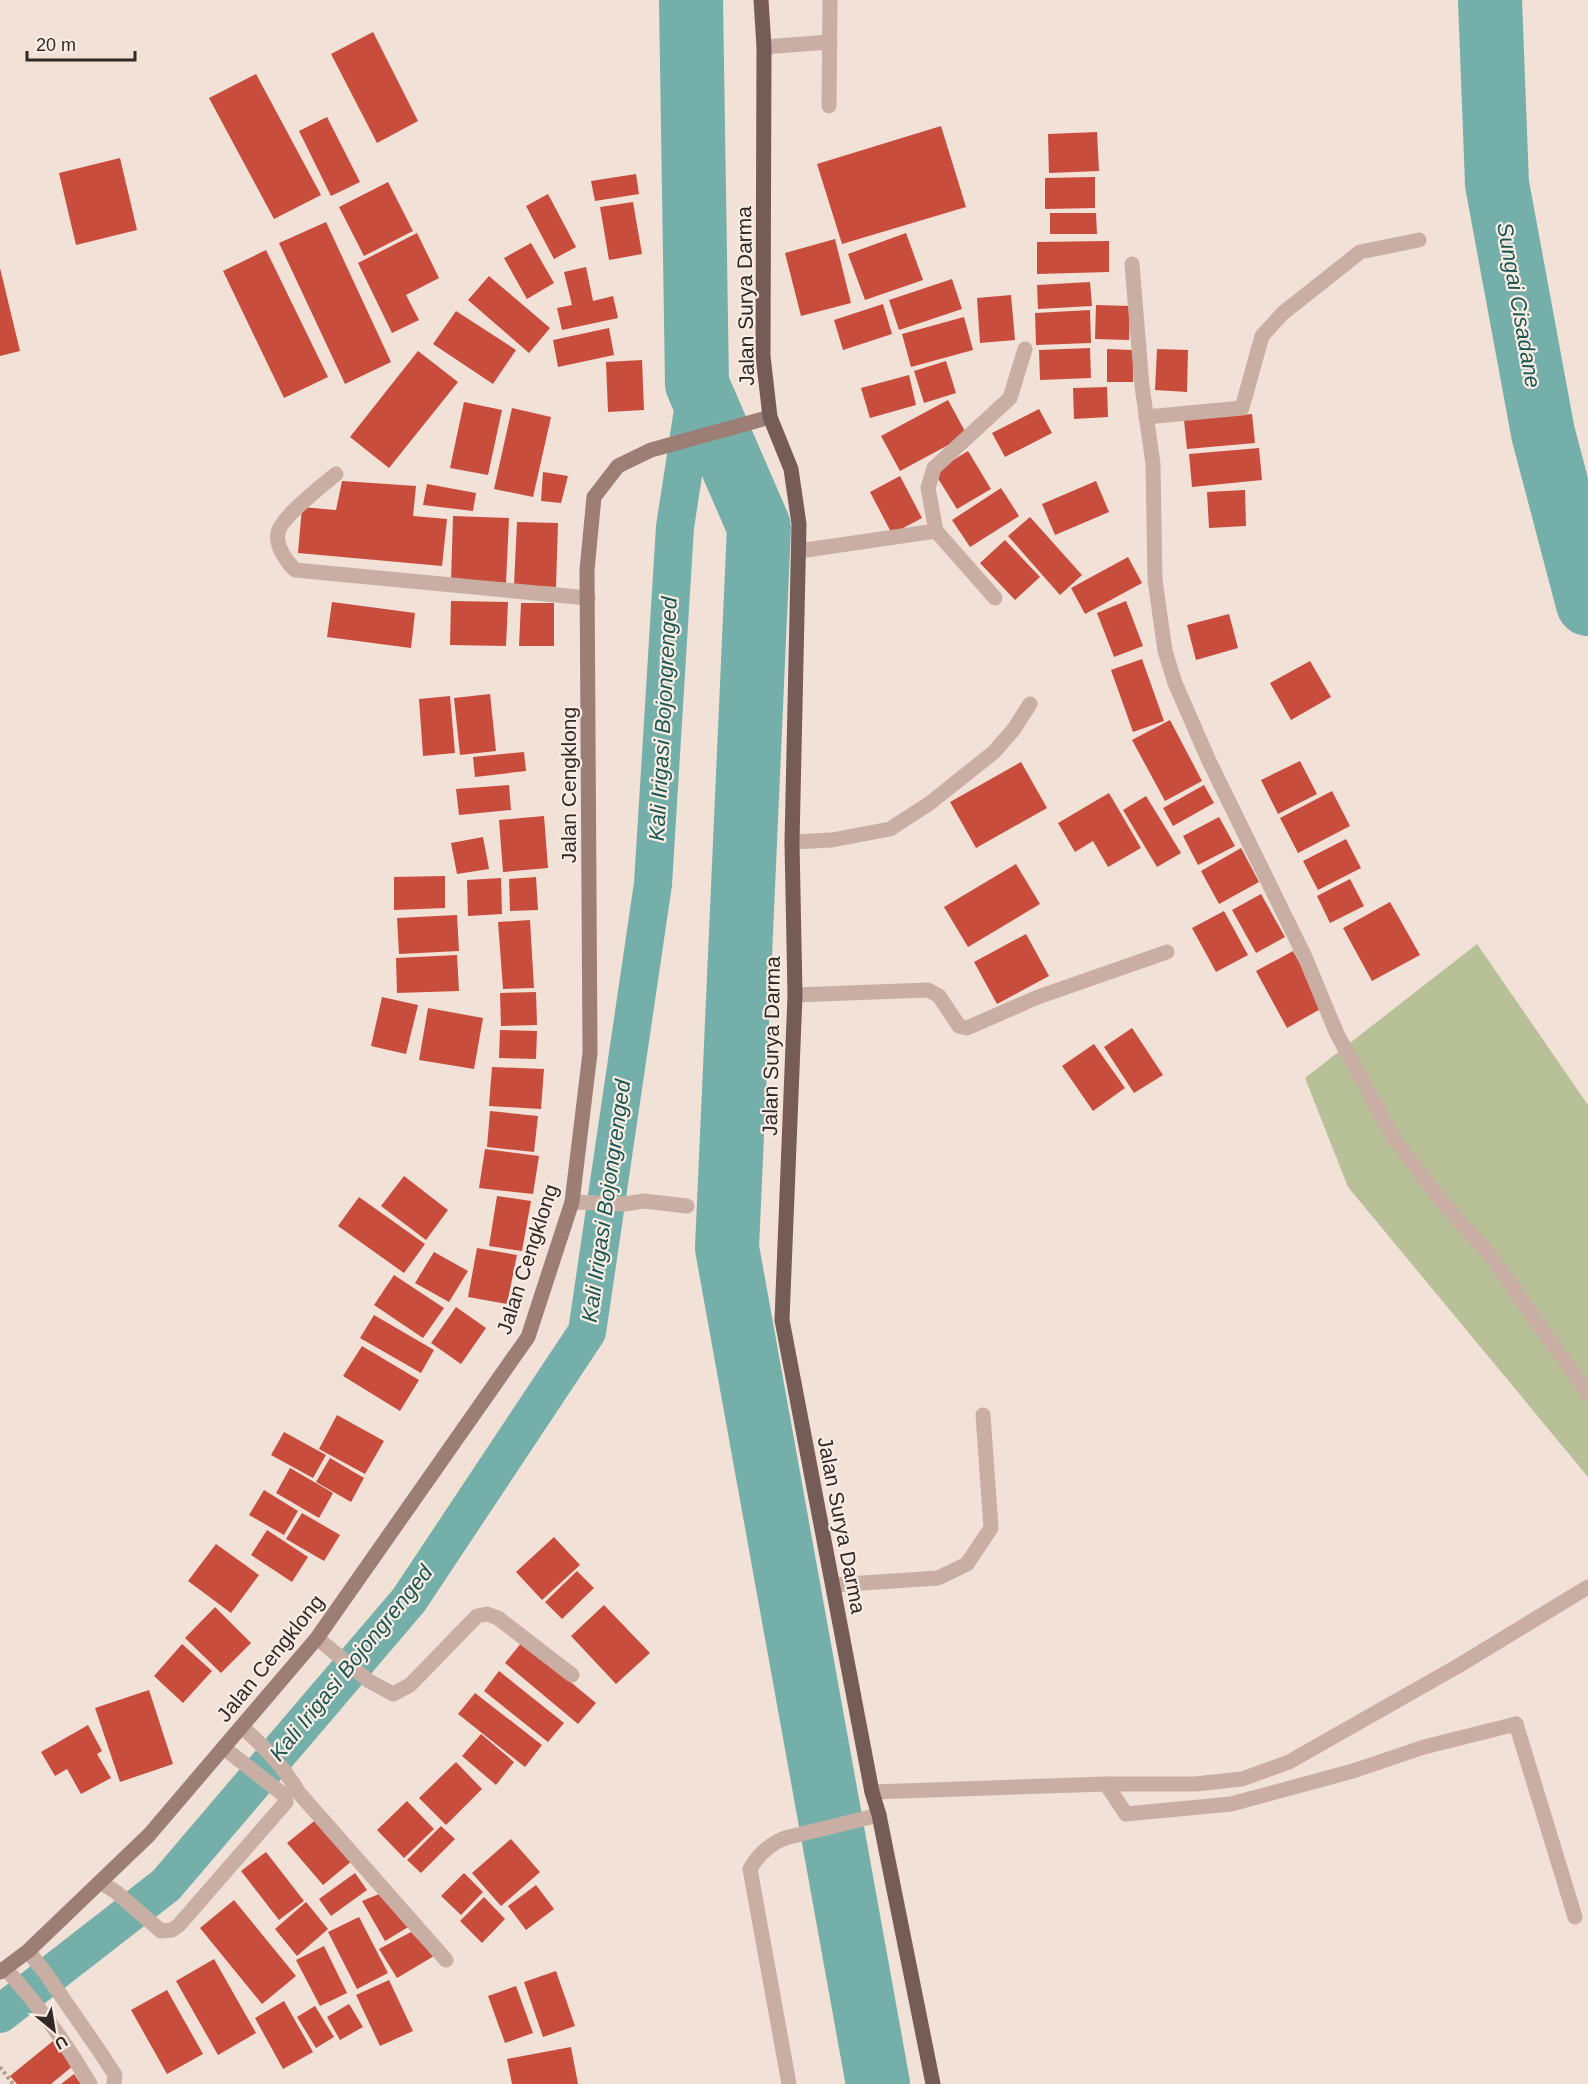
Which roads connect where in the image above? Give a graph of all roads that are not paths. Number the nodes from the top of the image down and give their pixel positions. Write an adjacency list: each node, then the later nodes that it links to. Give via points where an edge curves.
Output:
1 (761, 0): 4 (main road, Jalan Surya Darma)
2 (830, 0): 3 (street)
3 (830, 42): 4 (street); 5 (street)
4 (764, 47): 9 (main road, Jalan Surya Darma, via 763,356)
5 (829, 106)
6 (1419, 240): 10 (street, via 1360,252 1283,313 1262,336 1242,408)
7 (1132, 264): 10 (street)
8 (1025, 349): 12 (street, via 1010,398 934,468 928,488)
9 (771, 417): 13 (main road, Jalan Surya Darma, via 791,469); 14 (main road, Jalan Cengklong, via 651,450 618,466 594,497)
10 (1146, 417): 22 (street, via 1152,464 1155,580 1165,651 1209,761 1305,957 1337,1034 1393,1137 1440,1199 1490,1255)
11 (336, 474): 14 (street, via 281,523 277,535 281,549 295,570)
12 (936, 531): 13 (street); 15 (street)
13 (799, 551): 17 (main road, Jalan Surya Darma)
14 (588, 598): 20 (main road, Jalan Cengklong, via 590,1053)
15 (995, 598)
16 (1030, 704): 17 (street, via 994,752 890,829 832,840)
17 (792, 842): 19 (main road, Jalan Surya Darma)
18 (1167, 952): 19 (street, via 1038,997 968,1028 959,1026 939,996 928,990)
19 (795, 995): 24 (main road, Jalan Surya Darma, via 782,1320)
20 (572, 1202): 21 (street, via 644,1201); 26 (main road, Jalan Cengklong, via 528,1337)
21 (687, 1206)
22 (1588, 1394)
23 (982, 1415): 24 (street, via 991,1528 967,1564 938,1578)
24 (833, 1585): 31 (main road, Jalan Surya Darma)
25 (1588, 1587): 30 (street, via 1288,1762 1242,1779 1195,1784)
26 (317, 1638): 27 (street, via 369,1681 393,1694 410,1685 477,1616 487,1614 498,1618); 28 (main road, Jalan Cengklong)
27 (572, 1674)
28 (242, 1727): 29 (main road, Jalan Cengklong); 36 (street, via 289,1776 299,1793)
29 (224, 1748): 33 (main road, Jalan Cengklong, via 149,1835); 33 (street, via 284,1795 286,1802 179,1925 161,1931)
30 (1106, 1784): 31 (street); 34 (street, via 1126,1814 1231,1804 1516,1724)
31 (872, 1792): 32 (main road, Jalan Surya Darma)
32 (879, 1815): 40 (street, via 785,1838 756,1859 750,1869); 41 (main road, Jalan Surya Darma)
33 (100, 1882): 35 (main road, Jalan Cengklong)
34 (1575, 1917)
35 (28, 1951): 37 (main road, Jalan Cengklong); 39 (street, via 115,2075)
36 (446, 1960)
37 (2, 1970): 38 (street, via 20,1984)
38 (90, 2084)
39 (114, 2084)
40 (789, 2084)
41 (933, 2084)

